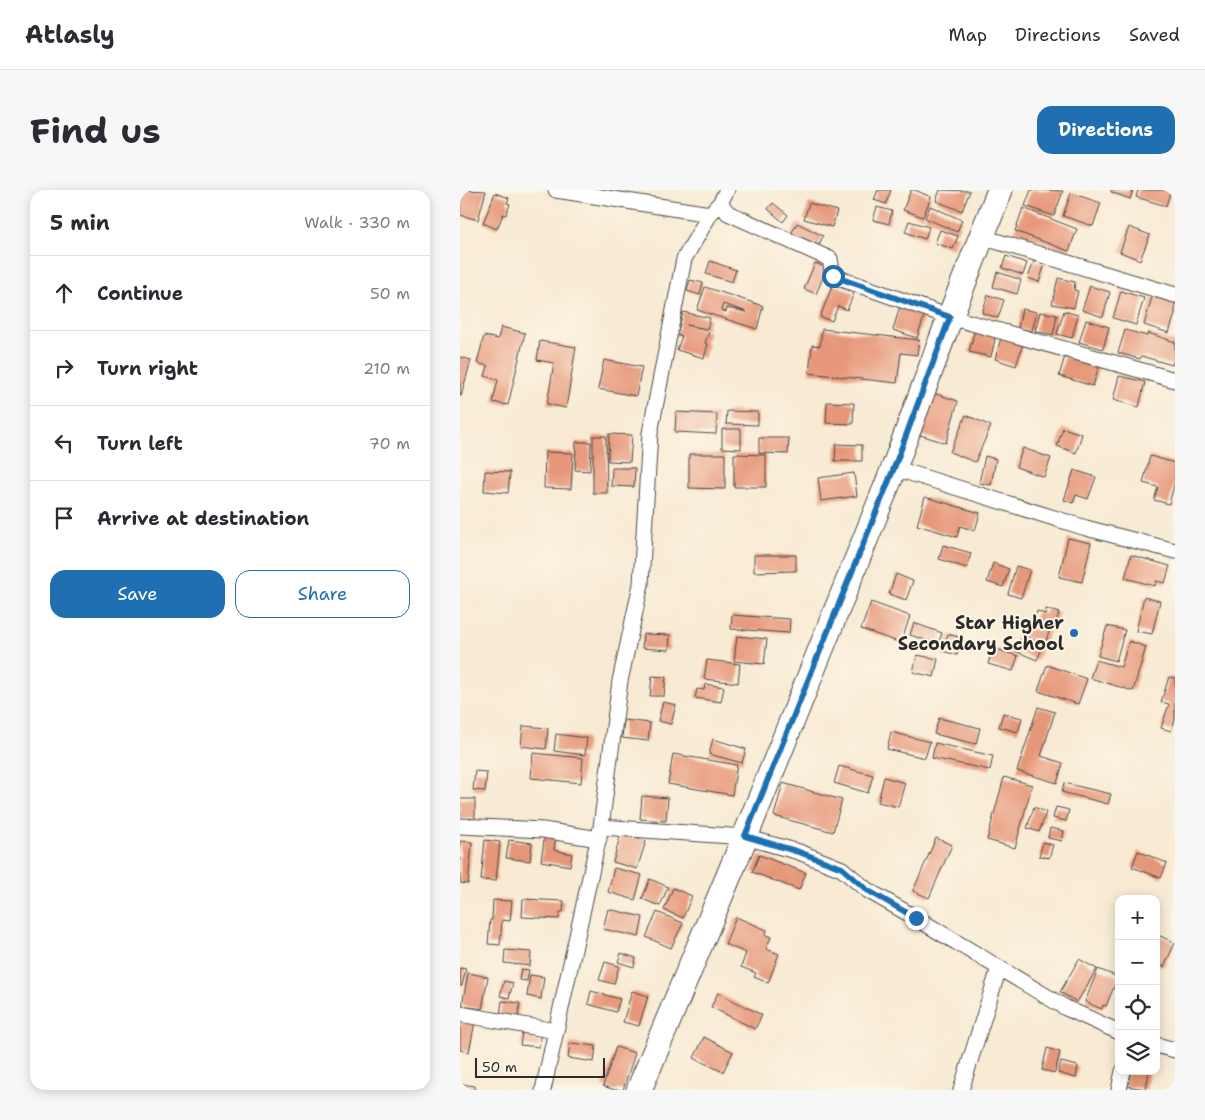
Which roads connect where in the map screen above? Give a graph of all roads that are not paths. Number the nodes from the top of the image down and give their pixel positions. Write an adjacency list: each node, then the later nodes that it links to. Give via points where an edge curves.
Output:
1 (556, 190): 3 (street)
2 (1000, 190): 4 (main road)
3 (719, 202): 6 (street, via 728,213 830,259 833,276); 11 (street, via 684,259 650,433 641,584 620,681)
4 (982, 237): 5 (street); 6 (main road)
5 (1175, 295)
6 (950, 317): 7 (street); 8 (main road)
7 (1175, 380)
8 (894, 468): 9 (street, via 1086,528); 12 (main road)
9 (1175, 551)
10 (460, 826): 11 (street)
11 (600, 833): 12 (street); 16 (street)
12 (745, 836): 13 (street, via 842,868 867,890); 21 (main road)
13 (999, 968): 15 (street, via 1066,1008); 22 (street)
14 (460, 1014): 16 (street)
15 (1115, 1030)
16 (556, 1031): 20 (street)
17 (1160, 1046): 18 (street)
18 (1175, 1050)
19 (1122, 1075): 23 (street)
20 (543, 1090)
21 (639, 1090)
22 (961, 1090)
23 (1119, 1090)

